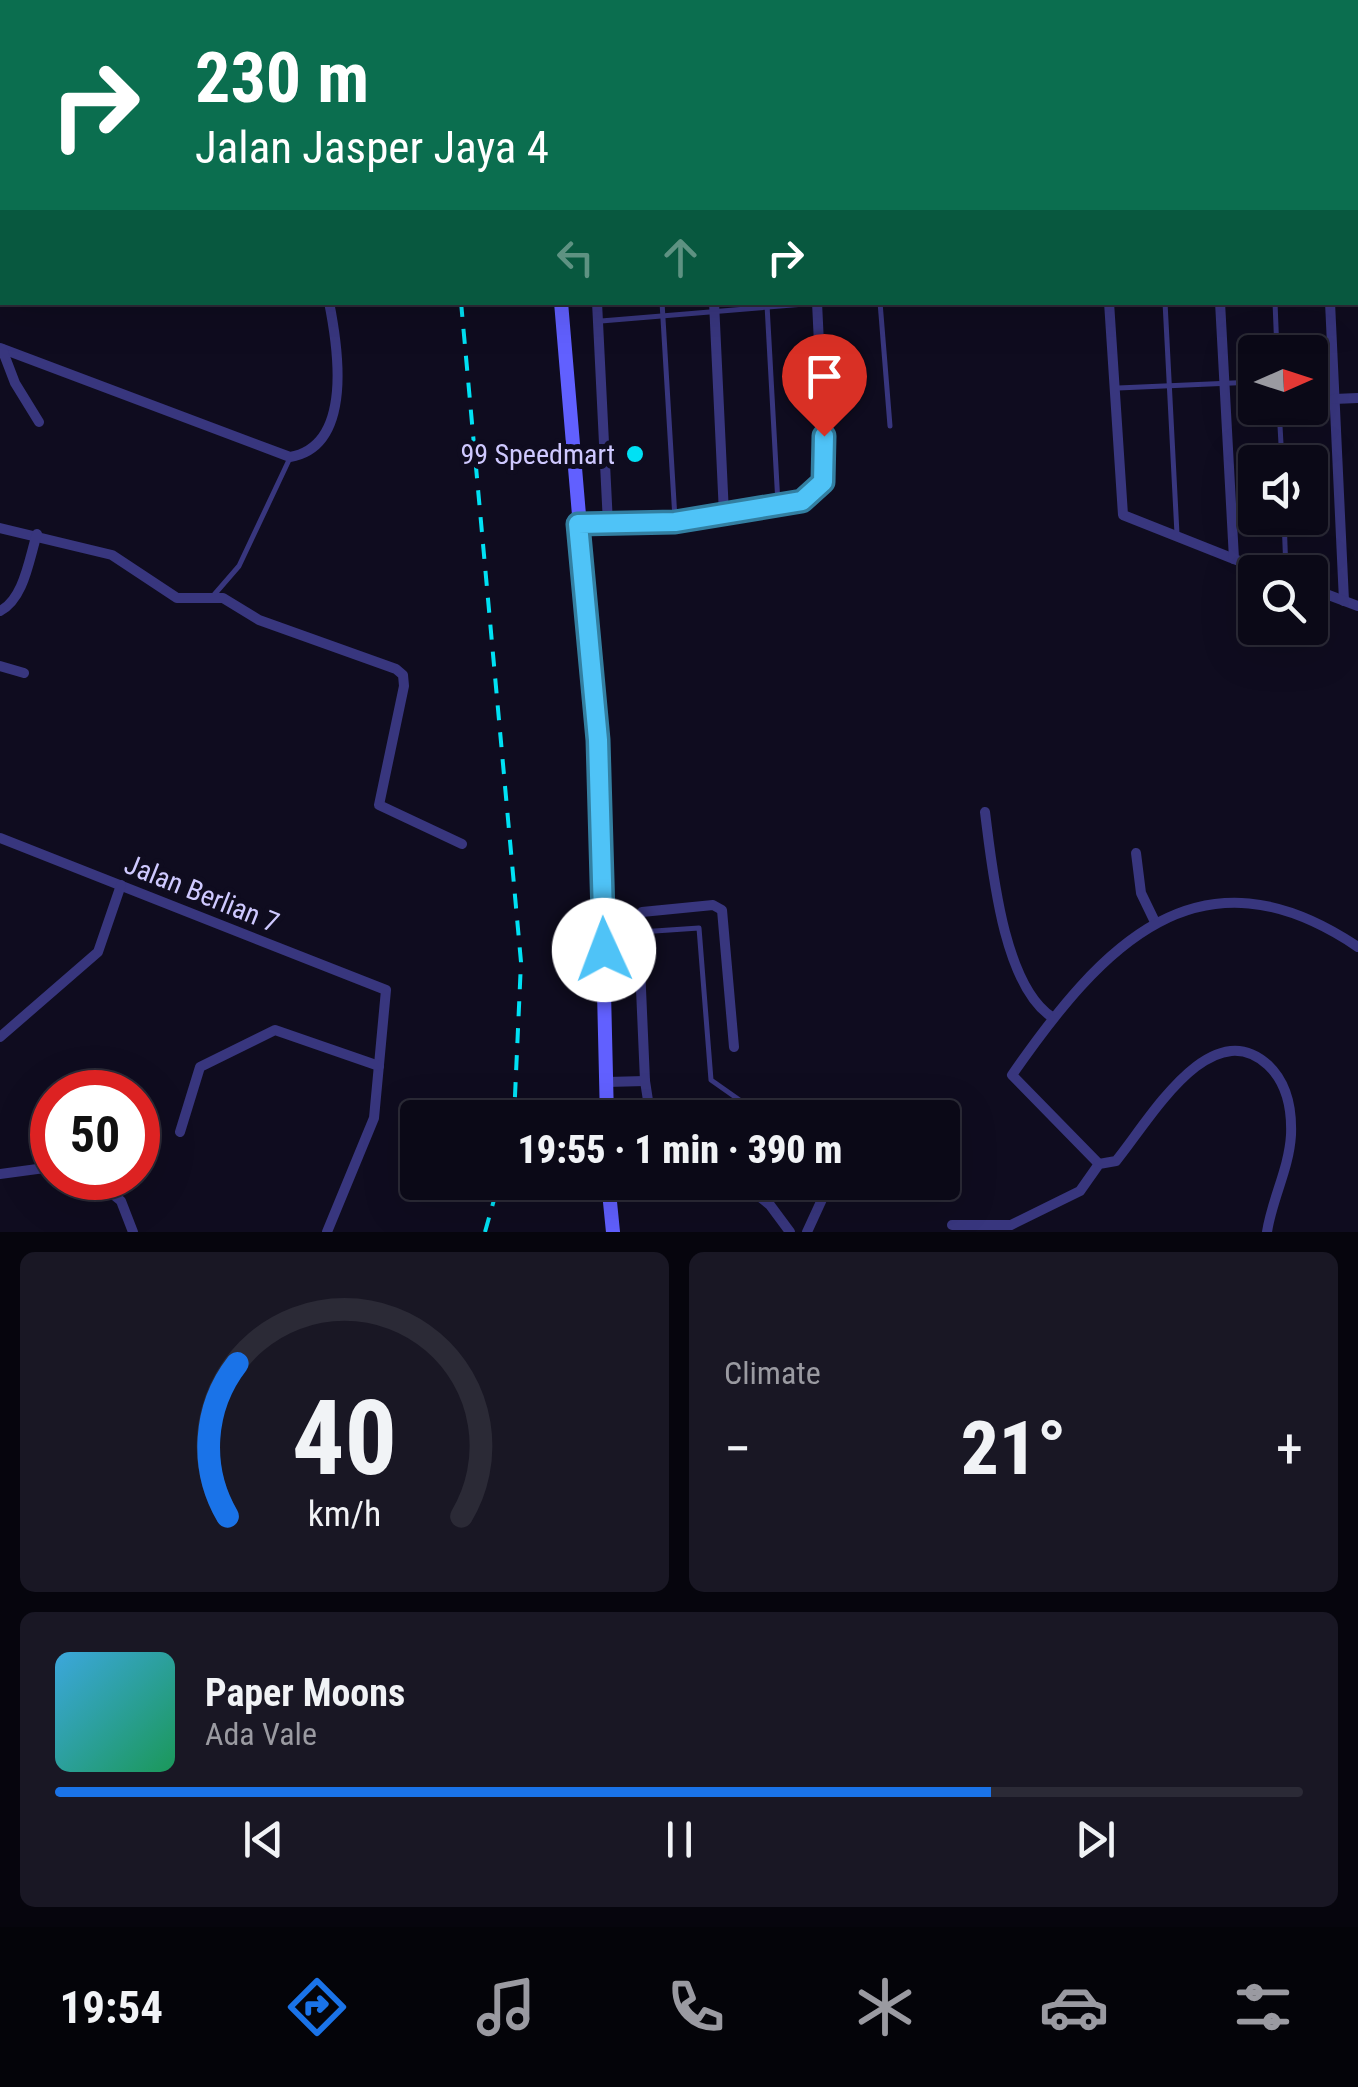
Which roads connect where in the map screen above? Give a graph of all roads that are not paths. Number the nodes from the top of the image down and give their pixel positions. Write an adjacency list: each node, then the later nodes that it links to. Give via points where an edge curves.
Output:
1 (329, 305): 29 (street, via 335,413 319,442)
2 (560, 305): 33 (main road)
3 (597, 305): 16 (street)
4 (662, 305): 15 (lane)
5 (749, 305): 14 (lane)
6 (767, 305): 30 (lane)
7 (817, 305): 30 (street, via 823,482 810,497)
8 (880, 305): 28 (lane)
9 (1109, 305): 24 (street)
10 (1165, 305): 23 (lane)
11 (1220, 305): 21 (street)
12 (1275, 305): 17 (lane)
13 (1330, 305): 20 (street)
14 (714, 307): 15 (lane); 31 (street)
15 (662, 315): 16 (lane); 32 (lane)
16 (598, 321): 34 (street)
17 (1276, 335)
18 (1, 348): 27 (street); 29 (street)
19 (1328, 376): 20 (lane)
20 (1333, 376): 26 (street)
21 (1224, 383): 22 (lane); 23 (lane); 38 (street)
22 (1238, 383)
23 (1169, 385): 24 (lane); 37 (lane)
24 (1115, 388): 37 (street, via 1124,515)
25 (1358, 398): 26 (street)
26 (1334, 399): 42 (street)
27 (39, 422)
28 (890, 426)
29 (290, 457): 41 (lane, via 240,566)
30 (778, 504): 31 (street)
31 (724, 514): 32 (street)
32 (675, 522): 34 (street)
33 (578, 524): 34 (street); 60 (main road, via 598,740)
34 (608, 524)
35 (0, 528): 36 (street)
36 (37, 534): 41 (street, via 112,555 176,598); 44 (street, via 19,590)
37 (1176, 536): 38 (street)
38 (1234, 559): 39 (street)
39 (1238, 560)
40 (1328, 595): 42 (street)
41 (213, 596): 49 (street, via 402,676 379,805)
42 (1344, 601): 43 (street)
43 (1358, 606)
44 (0, 611)
45 (0, 666): 46 (street)
46 (24, 674)
47 (985, 812): 55 (street, via 1009,942 1036,1007)
48 (0, 838): 51 (street, Jalan Berlian 7)
49 (462, 844)
50 (1136, 853): 52 (street, via 1141,892)
51 (121, 885): 56 (street, via 98,952); 58 (street, Jalan Berlian 7, via 386,990)
52 (1155, 922): 54 (street, via 1194,908 1258,906 1331,929); 55 (street, via 1101,961)
53 (638, 932): 57 (street, via 642,912 713,905 722,910); 59 (street); 63 (lane, via 699,928 710,1080)
54 (1358, 947)
55 (1052, 1017): 65 (street, via 1012,1075)
56 (0, 1037)
57 (734, 1048)
58 (379, 1066): 64 (street, via 275,1030 200,1066); 74 (street, via 374,1118)
59 (645, 1081): 60 (street); 62 (street)
60 (607, 1082): 61 (main road)
61 (607, 1100)
62 (648, 1100)
63 (739, 1100)
64 (180, 1132)
65 (1099, 1164): 72 (street, via 1080,1191 1011,1225); 78 (street, via 1116,1161 1201,1058 1241,1049 1276,1073 1291,1114)
66 (30, 1170): 67 (street)
67 (0, 1174)
68 (120, 1200): 73 (street)
69 (610, 1200): 75 (main road)
70 (765, 1200): 76 (street)
71 (822, 1200): 77 (street)
72 (952, 1225)
73 (133, 1232)
74 (327, 1232)
75 (613, 1232)
76 (790, 1232)
77 (807, 1232)
78 (1268, 1232)

